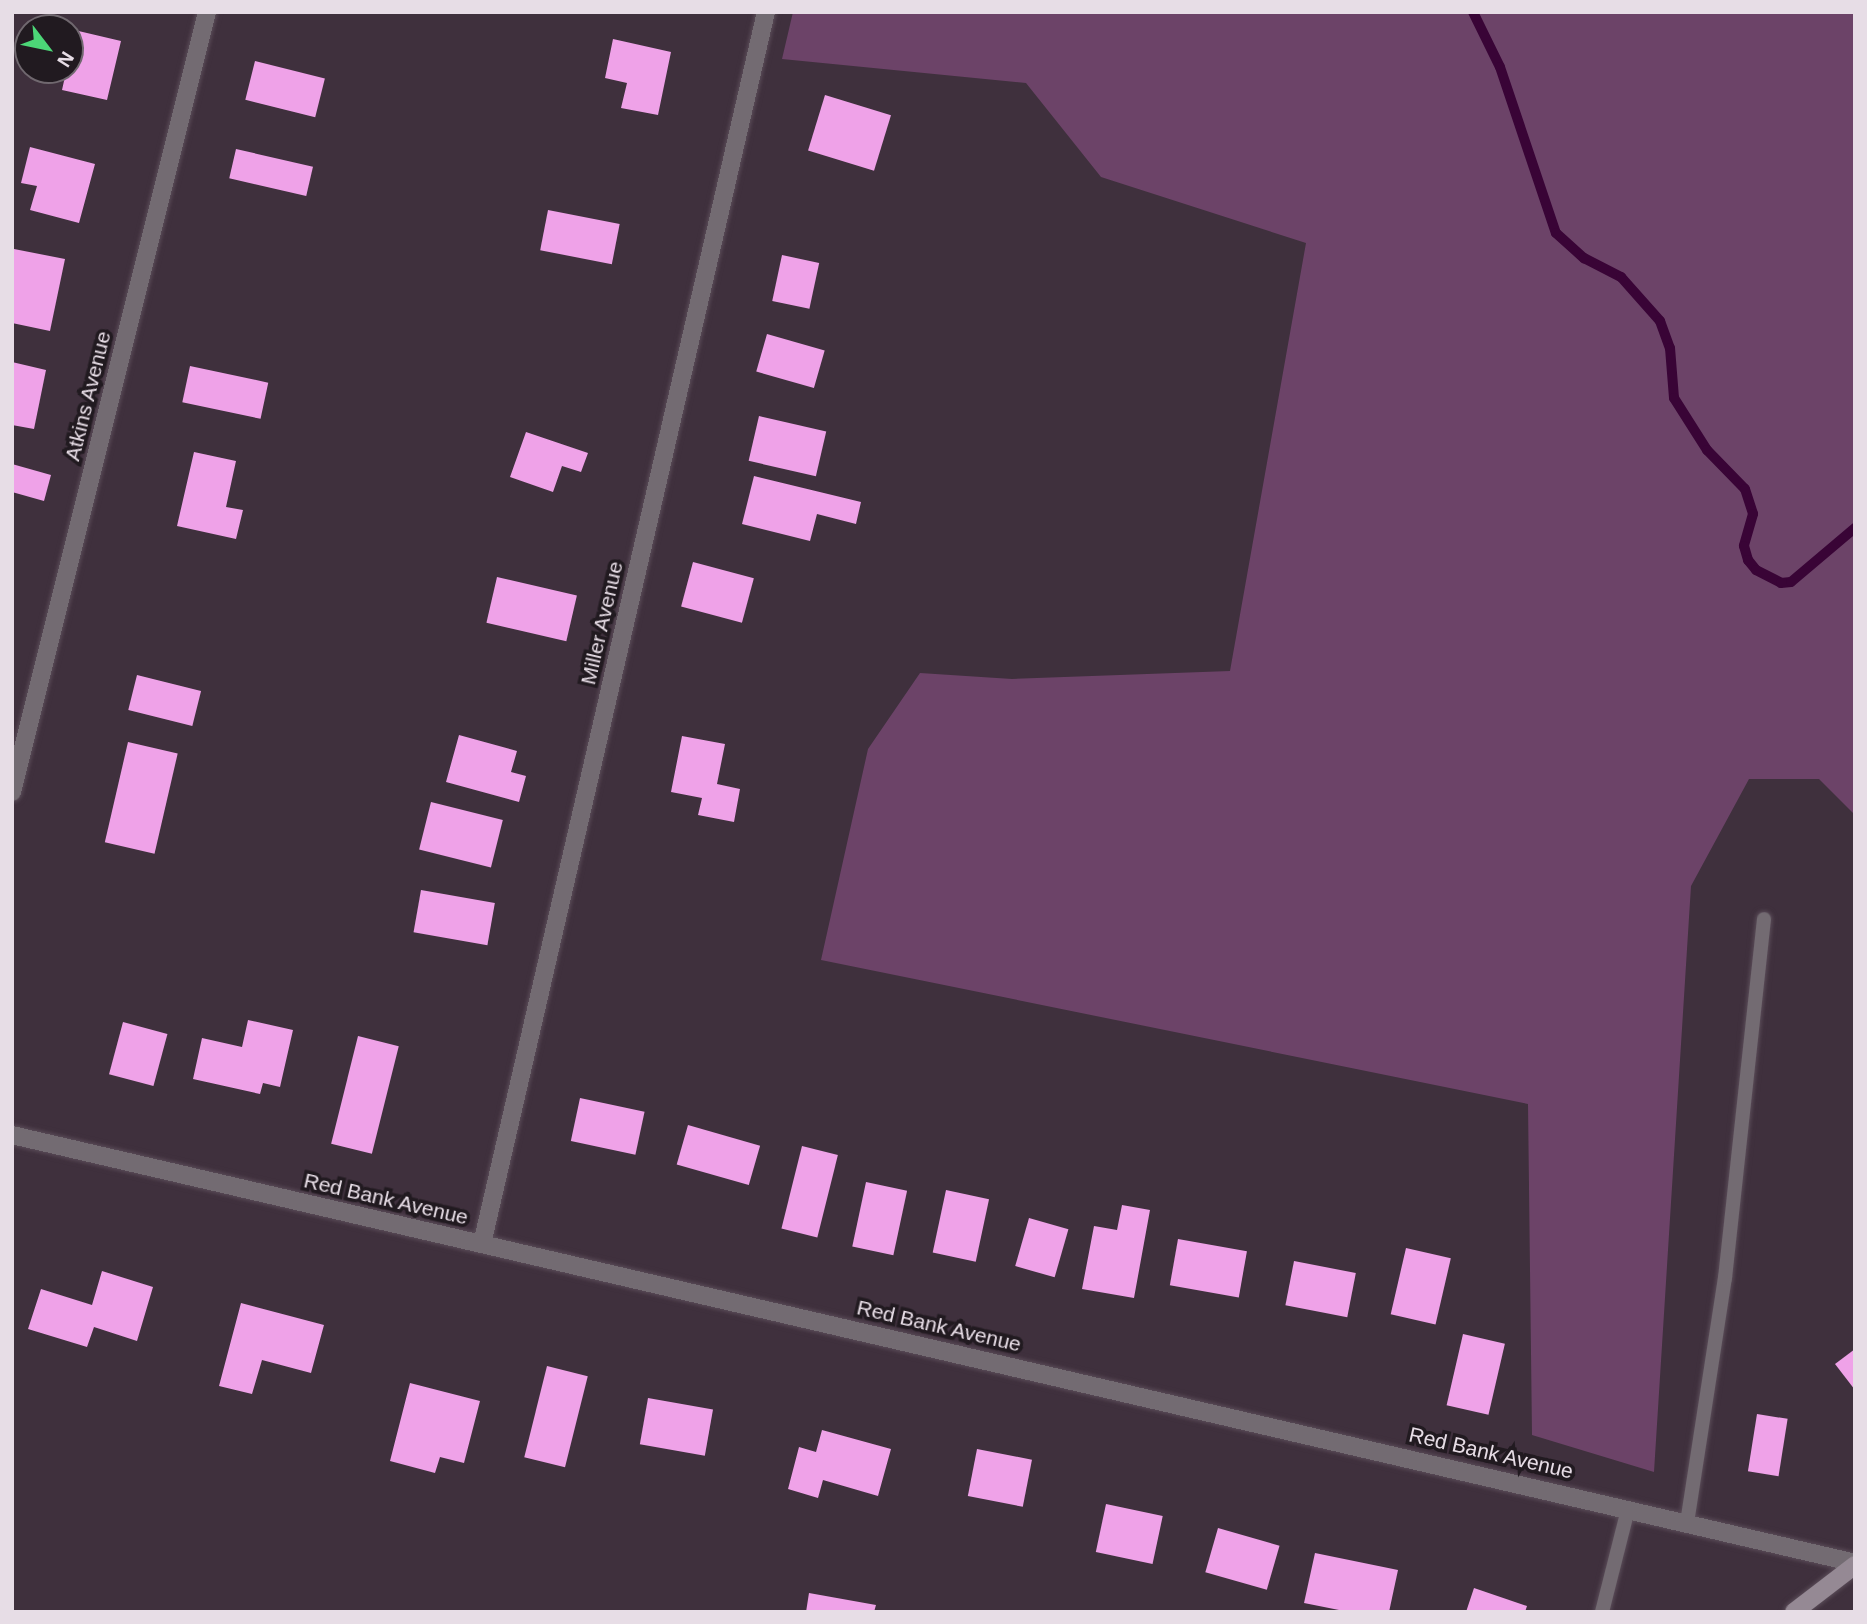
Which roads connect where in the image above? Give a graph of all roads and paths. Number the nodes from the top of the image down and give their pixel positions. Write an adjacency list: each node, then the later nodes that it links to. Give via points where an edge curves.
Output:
1 (208, 12): 3 (street, Atkins Avenue)
2 (766, 12): 6 (street, Miller Avenue)
3 (12, 792)
4 (1764, 919): 8 (lane, via 1725,1278)
5 (12, 1135): 6 (street, Red Bank Avenue)
6 (482, 1244): 7 (street, Red Bank Avenue)
7 (1628, 1509): 8 (street, Red Bank Avenue); 10 (lane)
8 (1687, 1523): 9 (street, Red Bank Avenue)
9 (1855, 1564): 11 (main road)
10 (1602, 1612)
11 (1794, 1612)

